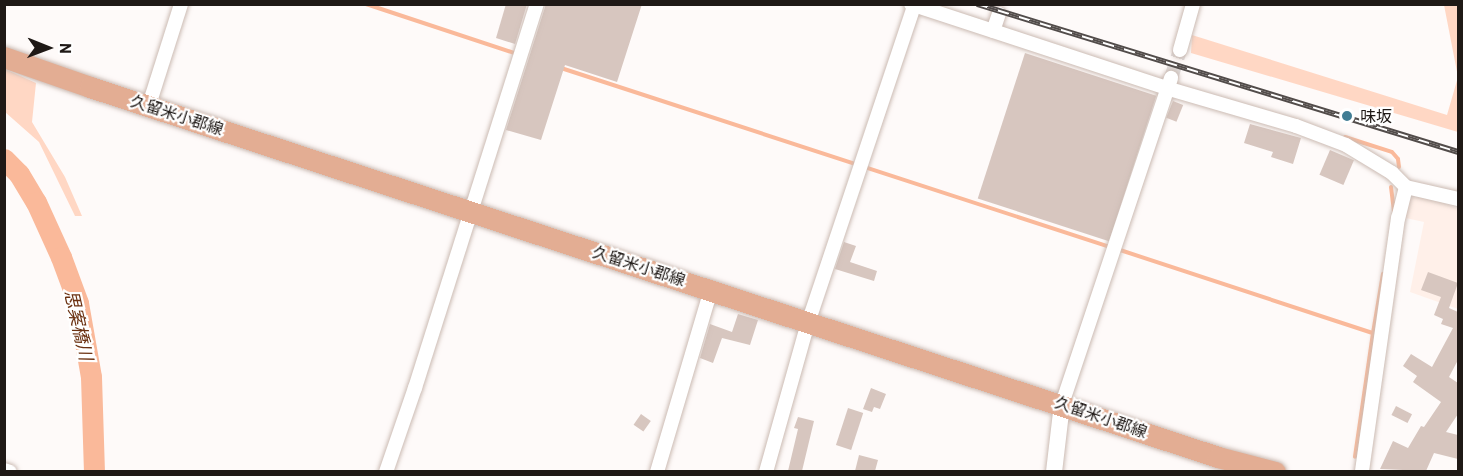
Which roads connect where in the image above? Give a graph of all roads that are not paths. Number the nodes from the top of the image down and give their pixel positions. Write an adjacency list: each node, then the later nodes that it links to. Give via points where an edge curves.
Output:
1 (181, 4): 10 (street)
2 (537, 4): 13 (street)
3 (1193, 4): 7 (street)
4 (912, 5): 6 (street); 15 (street)
5 (999, 14): 6 (street)
6 (993, 31): 9 (street)
7 (1180, 50)
8 (4, 57): 10 (main road, 久留米小郡線)
9 (1168, 83): 11 (street, via 1346,145 1392,173); 16 (street)
10 (149, 105): 13 (main road, 久留米小郡線)
11 (1406, 187): 12 (street); 24 (street, via 1398,218)
12 (1458, 199)
13 (471, 211): 14 (main road, 久留米小郡線); 19 (street)
14 (711, 290): 15 (main road, 久留米小郡線); 20 (street)
15 (808, 323): 16 (main road, 久留米小郡線); 21 (street)
16 (1062, 404): 22 (street); 23 (main road, 久留米小郡線, via 1218,457)
17 (4, 470): 18 (street)
18 (10, 471)
19 (386, 471)
20 (657, 471)
21 (766, 471)
22 (1054, 471)
23 (1275, 471)
24 (1362, 471)

